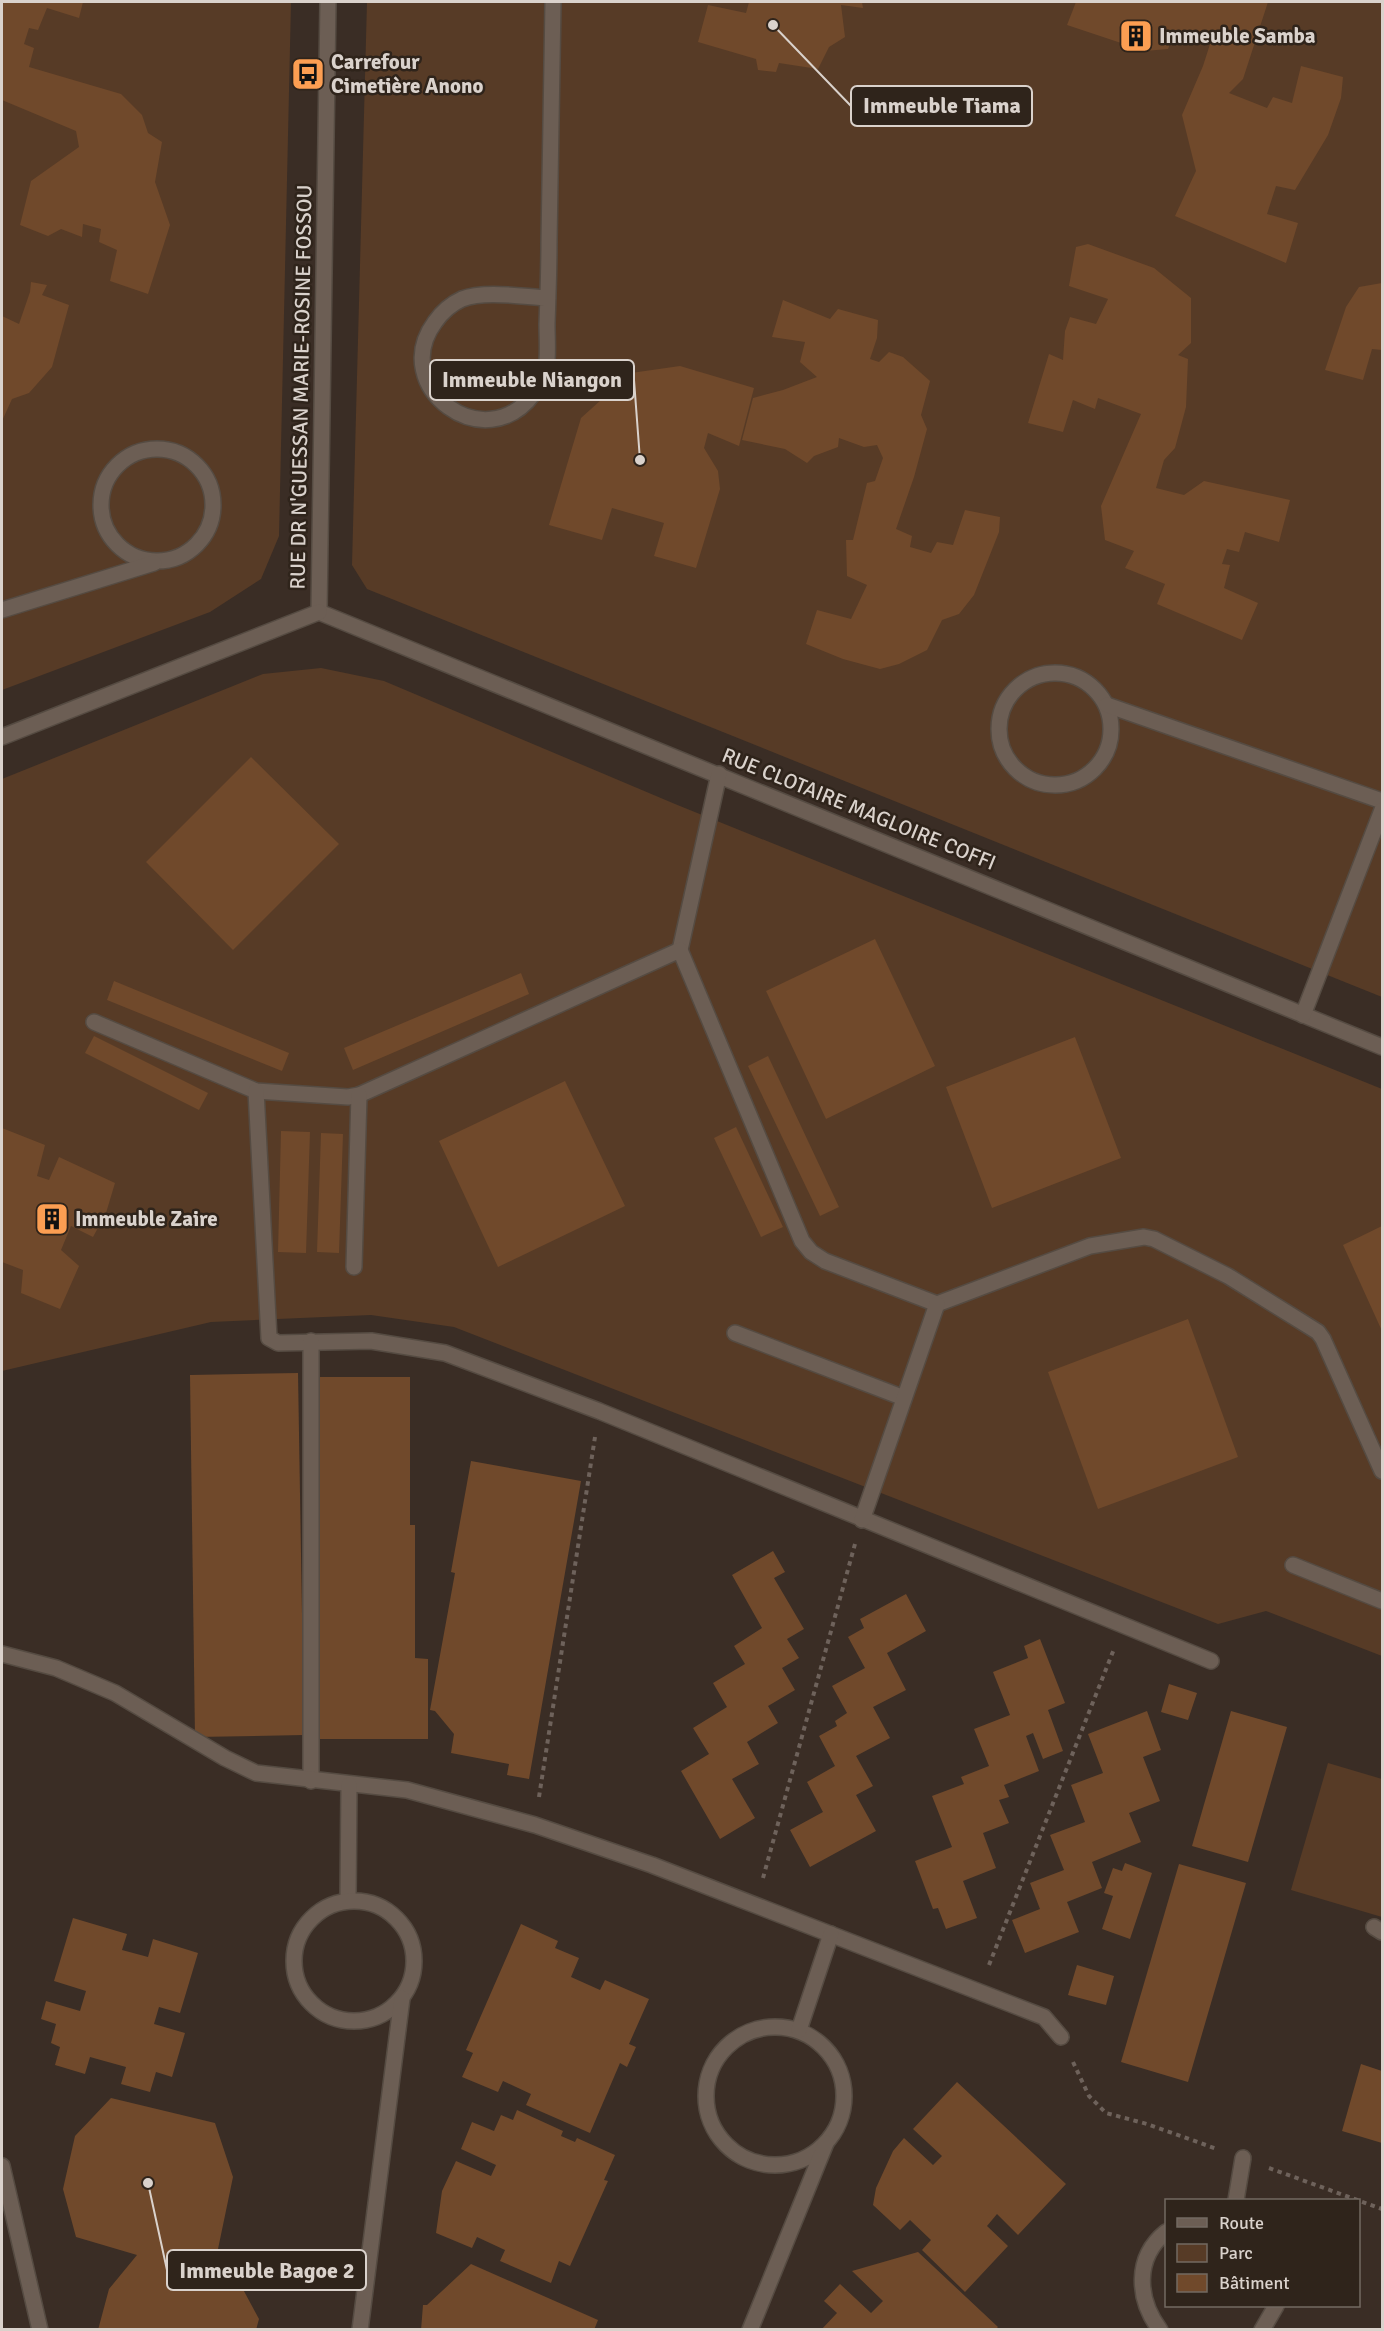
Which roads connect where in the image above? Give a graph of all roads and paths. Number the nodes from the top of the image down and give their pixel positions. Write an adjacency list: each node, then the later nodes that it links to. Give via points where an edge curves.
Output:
1 (328, 2): 6 (street, RUE DR N'GUESSAN MARIE-ROSINE FOSSOU)
2 (554, 2): 3 (street)
3 (548, 298): 3 (street, via 486,295 463,299 442,311 428,331 422,355 426,379 438,400 458,415 482,420 506,417 526,403 541,383 547,360)
4 (157, 562): 4 (street, via 178,557 197,545 209,527 214,505 210,483 198,464 179,452 158,447 136,452 117,464 105,483 100,504 105,526 117,544 135,557); 5 (street)
5 (2, 610)
6 (319, 612): 8 (street, RUE DR N'GUESSAN MARIE-ROSINE FOSSOU); 9 (street, RUE CLOTAIRE MAGLOIRE COFFI)
7 (1107, 705): 7 (street, via 1094,687 1075,676 1053,672 1031,677 1014,690 1002,710 999,731 1004,753 1017,771 1036,783 1058,786 1079,781 1097,767 1109,748 1112,726); 10 (street)
8 (2, 737)
9 (719, 774): 12 (street); 13 (street, RUE CLOTAIRE MAGLOIRE COFFI)
10 (1383, 801)
11 (1383, 810): 13 (street)
12 (680, 950): 17 (street); 19 (street, via 802,1241 825,1261)
13 (1303, 1015): 15 (street, RUE CLOTAIRE MAGLOIRE COFFI)
14 (94, 1022): 16 (street)
15 (1383, 1047)
16 (256, 1091): 17 (street); 21 (street, via 269,1338 278,1343)
17 (359, 1095): 18 (street)
18 (354, 1267)
19 (937, 1304): 22 (street); 24 (street, via 1090,1246 1144,1237 1154,1239 1228,1276 1317,1332)
20 (735, 1333): 22 (street)
21 (311, 1341): 23 (street, via 371,1341 445,1353); 31 (street)
22 (904, 1398): 25 (street)
23 (599, 1411): 25 (street); 33 (path)
24 (1383, 1471)
25 (862, 1520): 28 (street); 35 (path)
26 (1293, 1565): 27 (street)
27 (1383, 1601)
28 (1123, 1625): 30 (street); 37 (path)
29 (2, 1654): 31 (street, via 57,1668 115,1693 256,1773)
30 (1211, 1661)
31 (312, 1780): 32 (street)
32 (349, 1785): 33 (street, via 407,1790); 34 (street)
33 (535, 1825): 35 (street)
34 (348, 1901): 38 (street, via 371,1903 392,1914 407,1932 414,1954 412,1978); 38 (street, via 326,1908 308,1924 297,1945 295,1968 302,1990 317,2009 338,2019 361,2022 384,2014)
35 (755, 1905): 36 (street)
36 (831, 1934): 37 (street); 39 (street)
37 (978, 1991): 40 (street, via 1044,2017)
38 (402, 1998): 51 (street)
39 (799, 2030): 41 (street, via 822,2044 838,2066 845,2092 840,2119); 41 (street, via 772,2026 747,2032 724,2048 710,2072 706,2098 712,2125 728,2147 751,2161 778,2165 804,2158)
40 (1061, 2037): 42 (path, via 1089,2096 1106,2113)
41 (826, 2143): 52 (street)
42 (1243, 2158): 44 (street); 45 (path)
43 (2, 2166): 50 (street)
44 (1236, 2199)
45 (1356, 2199)
46 (1360, 2201): 47 (path)
47 (1383, 2209)
48 (1165, 2234): 53 (street, via 1145,2262 1142,2289 1149,2315)
49 (1275, 2307): 54 (street)
50 (40, 2330)
51 (360, 2330)
52 (750, 2330)
53 (1160, 2330)
54 (1262, 2330)

